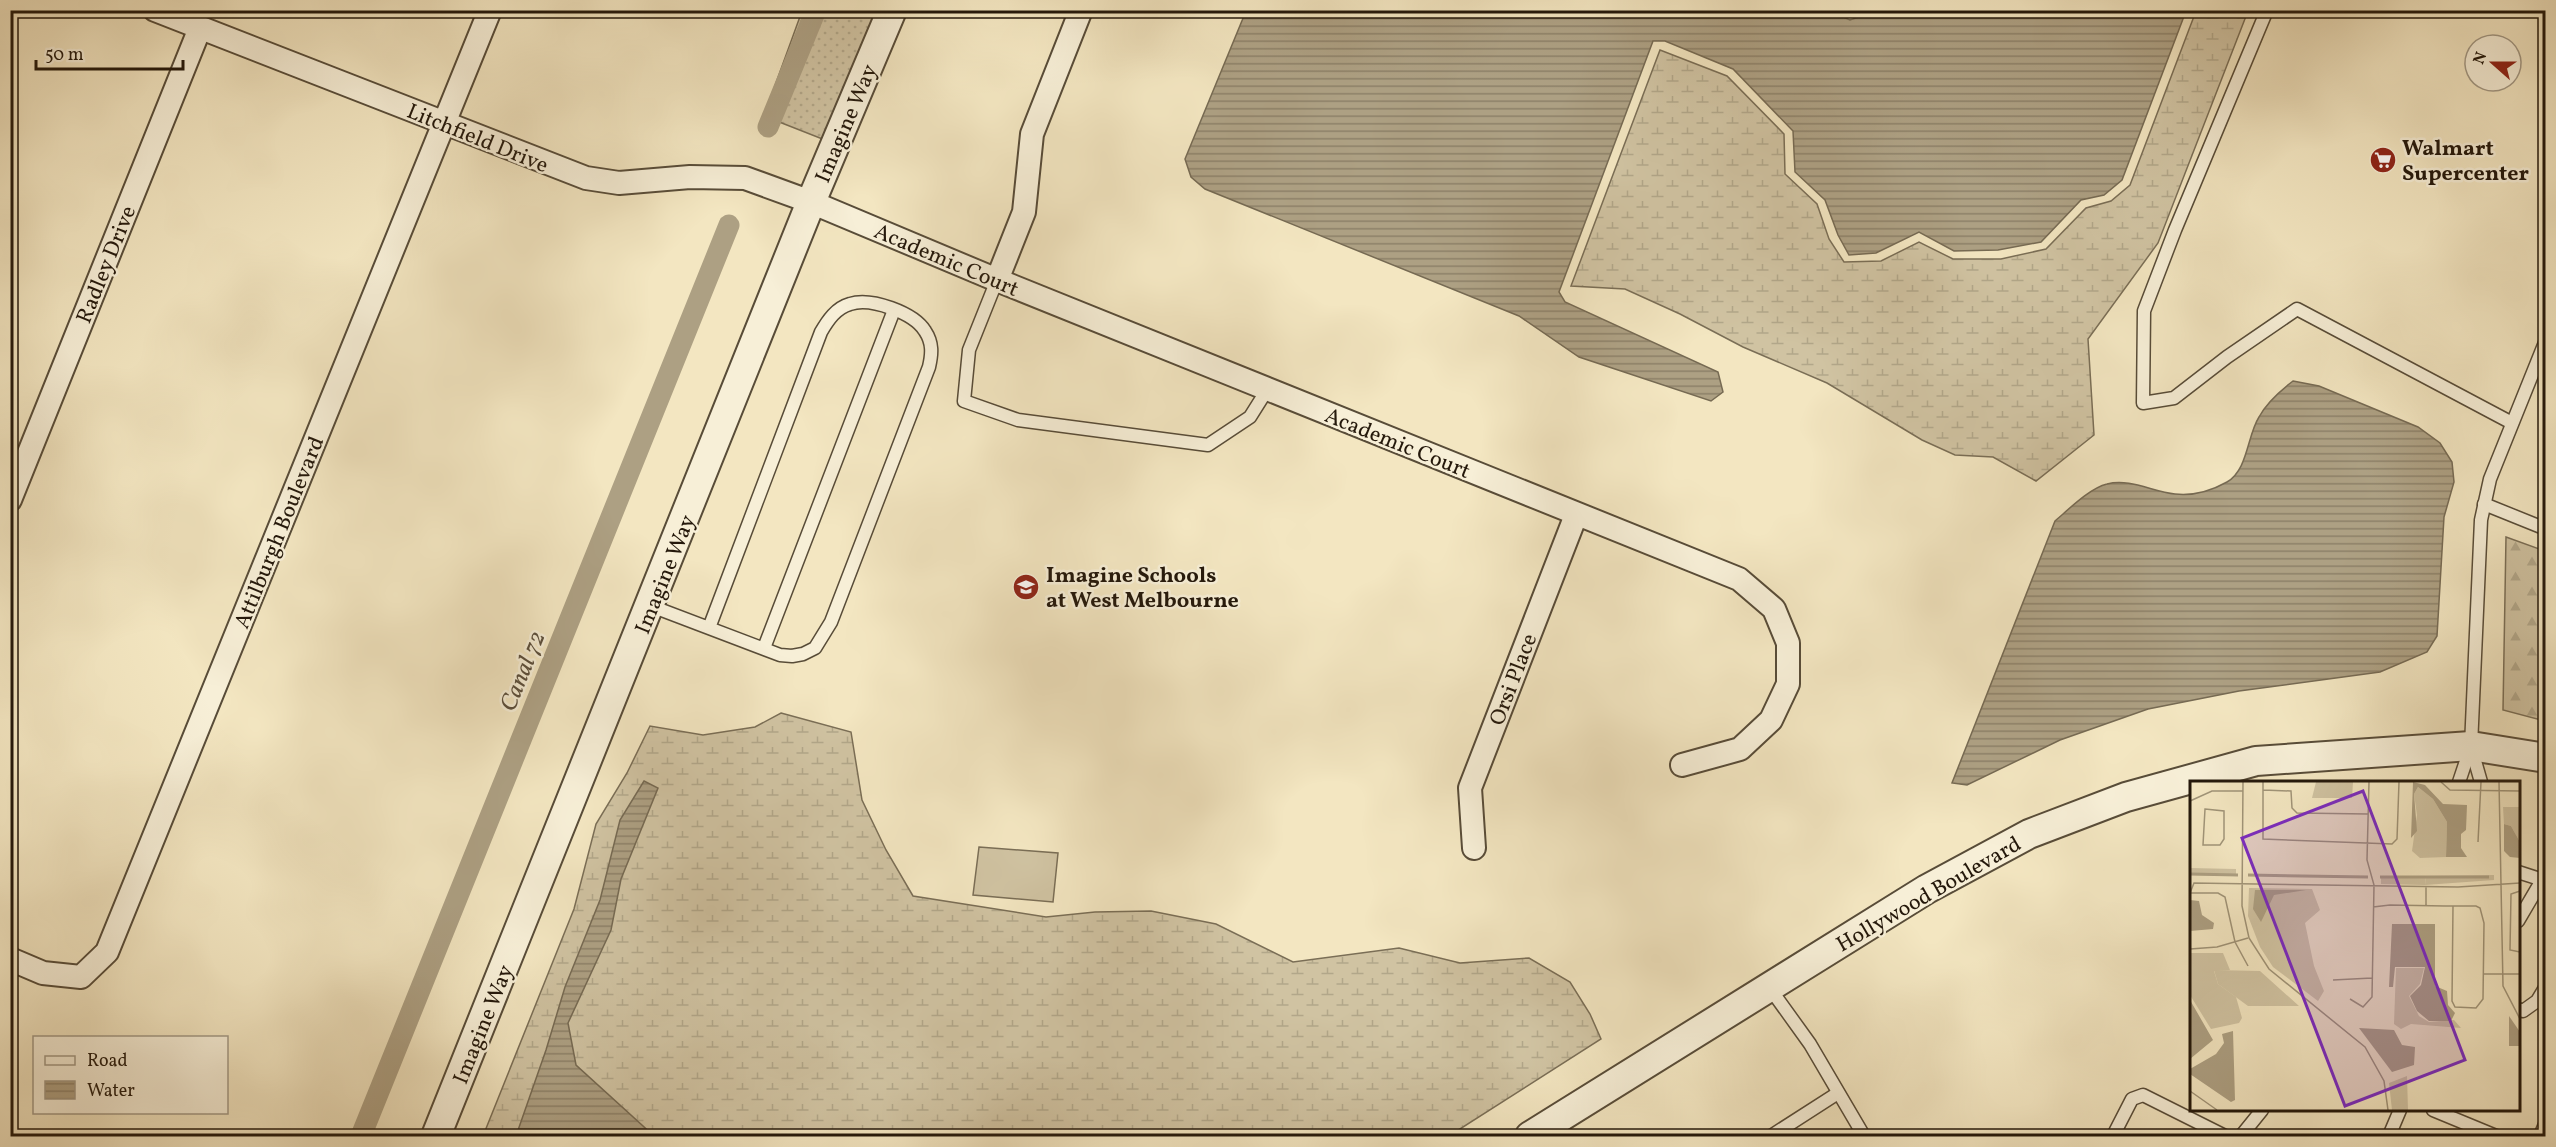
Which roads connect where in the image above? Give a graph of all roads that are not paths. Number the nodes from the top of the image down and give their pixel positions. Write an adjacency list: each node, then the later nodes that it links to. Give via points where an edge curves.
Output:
1 (155, 10): 6 (street, Litchfield Drive)
2 (490, 10): 7 (street, Attilburgh Boulevard)
3 (892, 10): 8 (street, Imagine Way)
4 (1081, 10): 9 (street, via 1032,134 1024,212)
5 (2267, 10): 13 (lane, via 2144,311 2143,403 2174,398 2297,309)
6 (200, 28): 7 (street, Litchfield Drive); 14 (street, Radley Drive)
7 (444, 123): 8 (street, Litchfield Drive, via 586,178 619,183 690,177 746,178); 30 (street, Attilburgh Boulevard, via 107,952 81,977 43,973)
8 (811, 202): 9 (street, Academic Court); 18 (street, Imagine Way)
9 (997, 280): 12 (street, Academic Court); 12 (lane, via 969,350 964,401 1018,420 1208,445 1250,417)
10 (894, 310): 19 (lane, via 862,302 849,304 825,325); 20 (lane); 20 (lane, via 924,329 931,346 929,367 822,639 803,654 780,655)
11 (2546, 340): 13 (lane)
12 (1267, 390): 16 (street, Academic Court)
13 (2512, 423): 15 (lane)
14 (10, 500)
15 (2484, 504): 17 (lane); 21 (lane)
16 (1576, 515): 23 (street, Academic Court, via 1739,579 1774,609 1788,643 1788,684 1771,720 1740,749); 26 (street, Orsi Place, via 1470,788)
17 (2546, 529)
18 (651, 606): 19 (lane); 39 (street, Imagine Way)
19 (709, 628): 20 (lane)
20 (764, 648)
21 (2471, 746): 22 (street, Hollywood Boulevard); 24 (lane); 25 (lane); 32 (street, Hollywood Boulevard, via 2256,761 2126,797 2029,834 1927,889)
22 (2546, 758)
23 (1682, 765)
24 (2460, 781)
25 (2480, 781)
26 (1474, 848)
27 (2520, 873): 28 (lane)
28 (2544, 880): 29 (lane)
29 (2520, 918)
30 (10, 959)
31 (2546, 986): 33 (lane, via 2537,1001)
32 (1769, 987): 34 (lane); 40 (street, Hollywood Boulevard)
33 (2520, 1010)
34 (1838, 1092): 41 (lane); 42 (lane)
35 (2261, 1111): 45 (lane)
36 (2400, 1111): 46 (lane)
37 (2435, 1111): 47 (lane)
38 (2546, 1122): 48 (lane)
39 (436, 1137)
40 (1530, 1137)
41 (1771, 1137)
42 (1864, 1137)
43 (2113, 1137): 44 (lane, via 2132,1099 2144,1095)
44 (2225, 1137)
45 (2241, 1137)
46 (2389, 1137)
47 (2496, 1137)
48 (2540, 1137)

